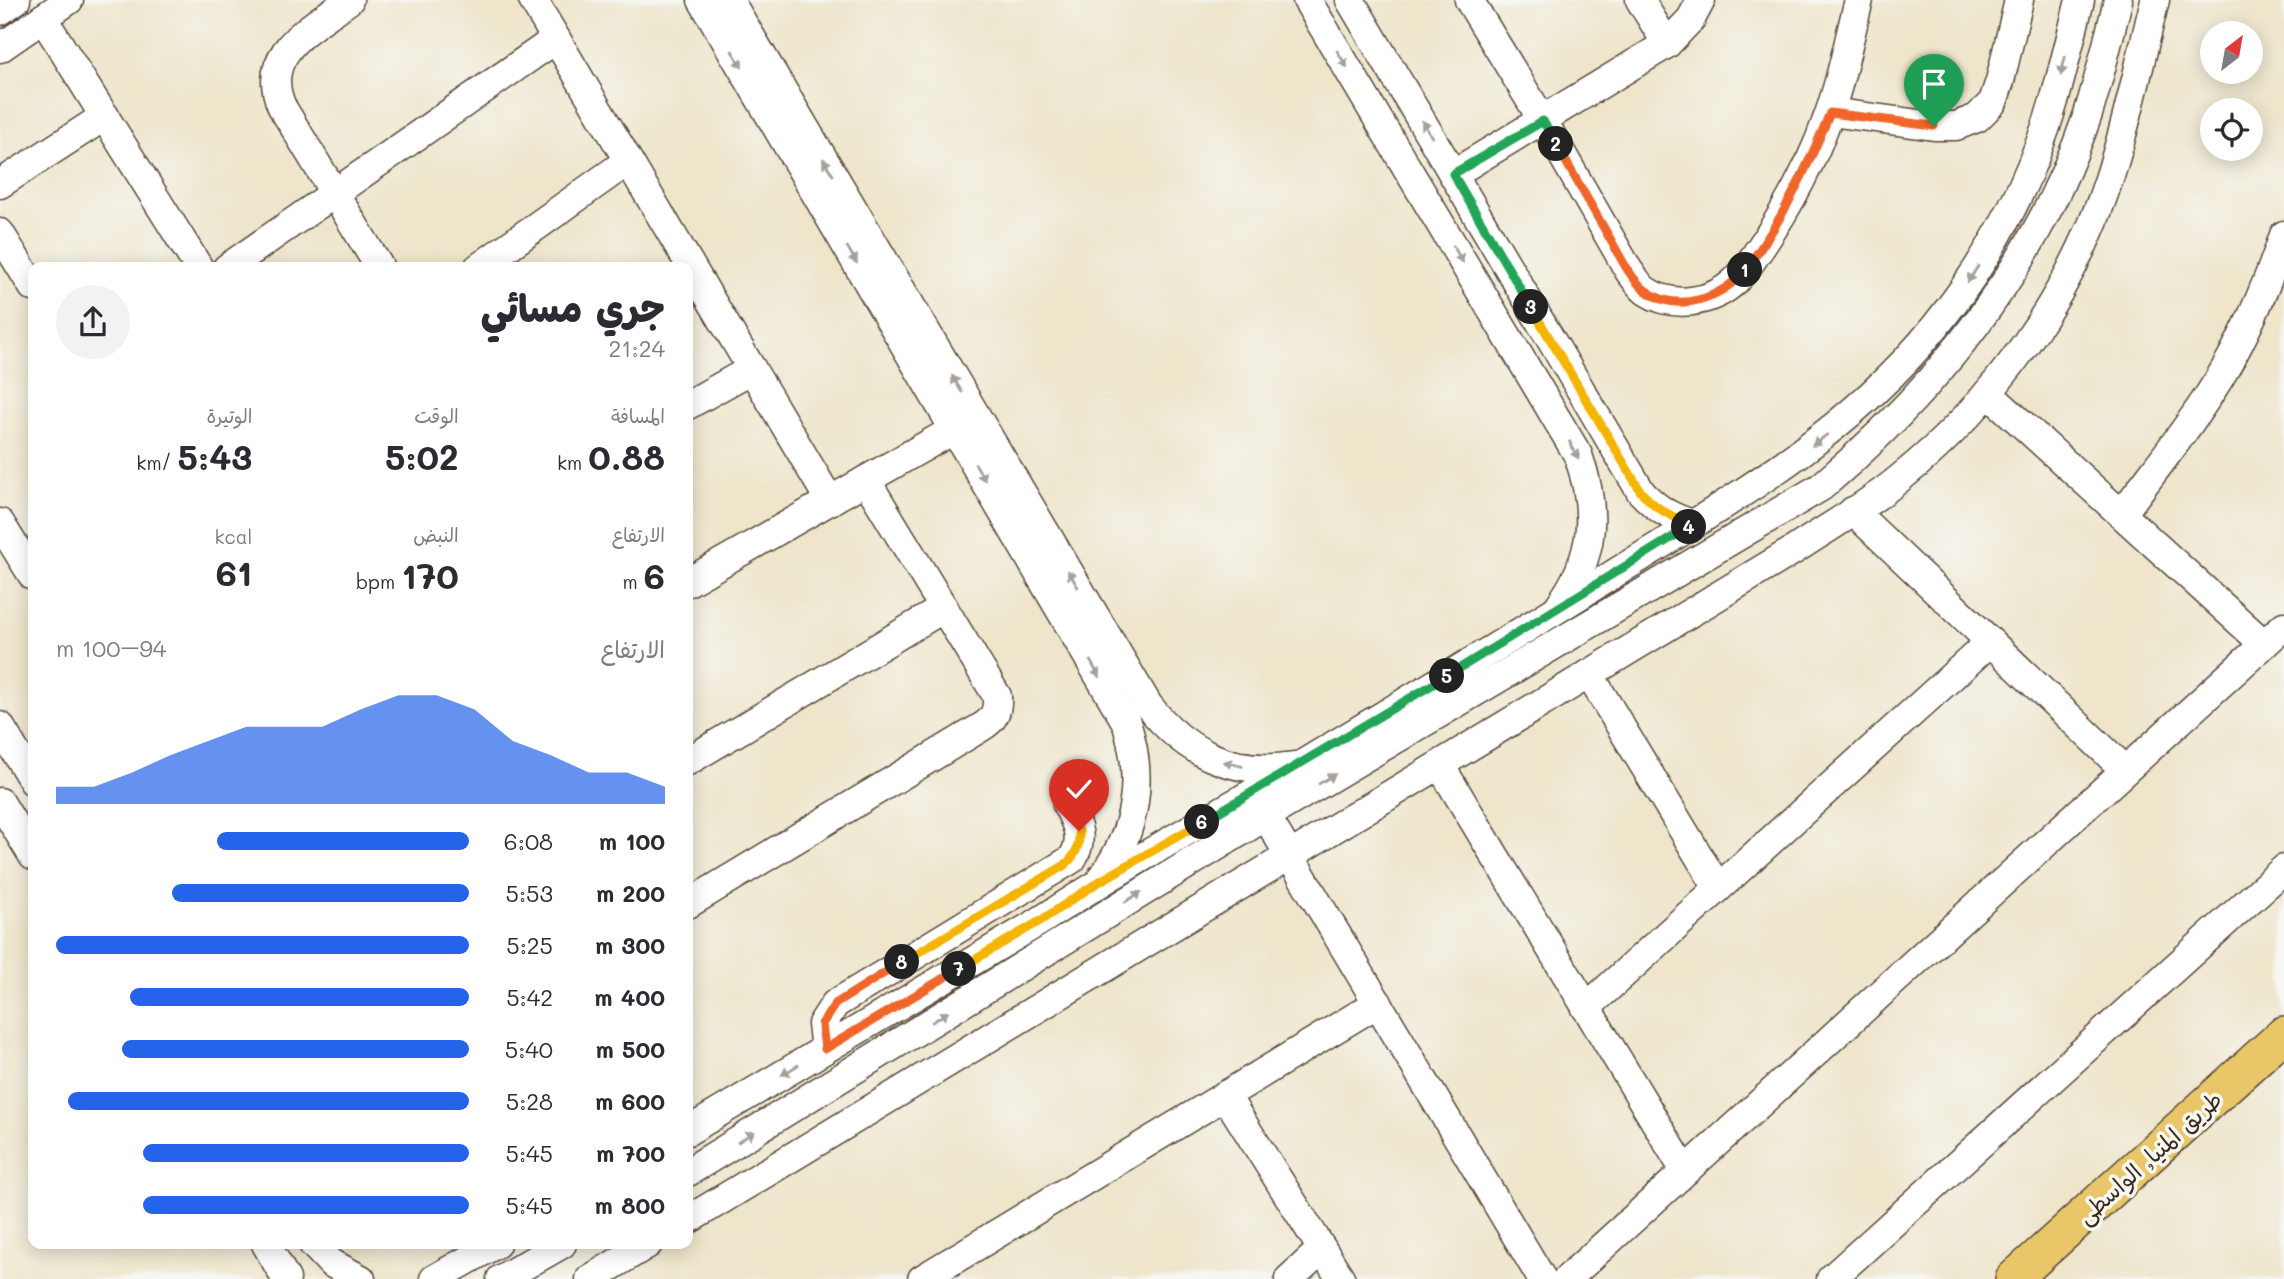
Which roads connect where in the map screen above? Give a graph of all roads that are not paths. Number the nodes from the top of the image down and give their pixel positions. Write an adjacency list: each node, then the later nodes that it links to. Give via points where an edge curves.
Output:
1 (16, 0): 17 (street)
2 (69, 0): 18 (street)
3 (349, 0): 28 (street, via 291,44 276,74 282,107)
4 (533, 0): 19 (street)
5 (702, 0): 41 (street, one-way to 41)
6 (729, 0): 57 (street, one-way to 6, via 1257,769 1215,759 1177,737 1148,705)
7 (1307, 0): 51 (street, one-way to 51, via 1578,455 1587,481 1590,536 1572,588)
8 (1350, 0): 26 (street, one-way to 8)
9 (1469, 0): 24 (street)
10 (1640, 0): 20 (street)
11 (1701, 0): 20 (street, via 1691,19)
12 (1859, 0): 22 (street)
13 (2019, 0): 22 (street, via 1993,102 1977,118 1956,126 1934,126)
14 (2080, 0): 47 (street, one-way to 47, via 2055,99 2021,188 1949,310 1895,373 1846,419 1802,454)
15 (2118, 0): 63 (street, one-way to 15, via 1821,487 1861,453 1936,377 2025,252 2054,196 2087,114)
16 (2155, 0): 39 (street, via 2108,181 2086,238 2045,313)
17 (0, 11)
18 (43, 18): 21 (street); 23 (street)
19 (556, 39): 25 (street); 28 (street)
20 (1667, 44): 24 (street)
21 (0, 48)
22 (1830, 113): 24 (street, via 1806,171 1751,262 1735,281 1714,295 1690,302 1645,291)
23 (105, 116): 27 (street); 31 (street)
24 (1543, 121): 26 (street)
25 (628, 161): 34 (street); 35 (street)
26 (1453, 174): 47 (street, via 1641,492 1656,508)
27 (0, 184)
28 (335, 193): 32 (street); 33 (street)
29 (0, 233): 37 (street)
30 (2284, 235): 45 (street, via 2272,272 2224,369)
31 (195, 262)
32 (236, 262)
33 (376, 262)
34 (486, 262)
35 (688, 262)
36 (693, 270): 38 (street)
37 (28, 279)
38 (752, 369): 40 (street); 43 (street)
39 (1988, 393): 44 (street, via 1898,480); 45 (street)
40 (693, 402)
41 (955, 429): 42 (street); 67 (street, one-way to 67, via 1126,722 1133,742 1137,785 1129,828)
42 (866, 481): 43 (street); 50 (street)
43 (830, 501): 49 (street)
44 (1853, 510): 53 (street); 54 (street)
45 (2122, 514): 52 (street)
46 (0, 523): 48 (street)
47 (1694, 524): 51 (street)
48 (28, 568)
49 (693, 579)
50 (944, 608): 56 (street); 69 (street, via 997,696 998,709 991,721)
51 (1556, 611): 57 (street)
52 (2274, 635): 59 (street)
53 (1990, 642): 59 (street); 68 (street)
54 (1589, 674): 58 (street); 68 (street)
55 (0, 726): 60 (street)
56 (693, 758)
57 (1300, 765): 67 (street)
58 (1440, 765): 65 (street); 71 (street)
59 (2125, 770): 78 (street)
60 (28, 773)
61 (0, 802): 64 (street)
62 (1067, 804): 73 (street, via 1080,842 1072,859 835,1004 822,1024)
63 (1266, 816): 65 (street); 77 (street, one-way to 63)
64 (28, 848)
65 (1290, 856): 70 (street); 79 (street)
66 (2284, 869): 96 (street)
67 (1097, 883): 73 (street)
68 (1718, 888): 71 (street)
69 (693, 901)
70 (1378, 1003): 74 (street); 94 (street)
71 (1587, 1008): 78 (street)
72 (2284, 1034): 97 (main road, طريق المنيا, الواسطى)
73 (825, 1049): 75 (street, one-way to 75)
74 (1226, 1095): 85 (street); 91 (street)
75 (693, 1125)
76 (693, 1143): 77 (street)
77 (699, 1166)
78 (1685, 1171): 95 (street)
79 (693, 1217)
80 (269, 1249): 86 (street)
81 (318, 1249): 87 (street, via 331,1263)
82 (487, 1249): 88 (street)
83 (553, 1249): 89 (street)
84 (640, 1249): 90 (street)
85 (1322, 1249): 92 (street); 93 (street)
86 (286, 1279)
87 (361, 1279)
88 (434, 1279)
89 (501, 1279)
90 (590, 1279)
91 (922, 1279)
92 (1289, 1279)
93 (1341, 1279)
94 (1542, 1279)
95 (1567, 1279)
96 (1831, 1279)
97 (2013, 1279)

